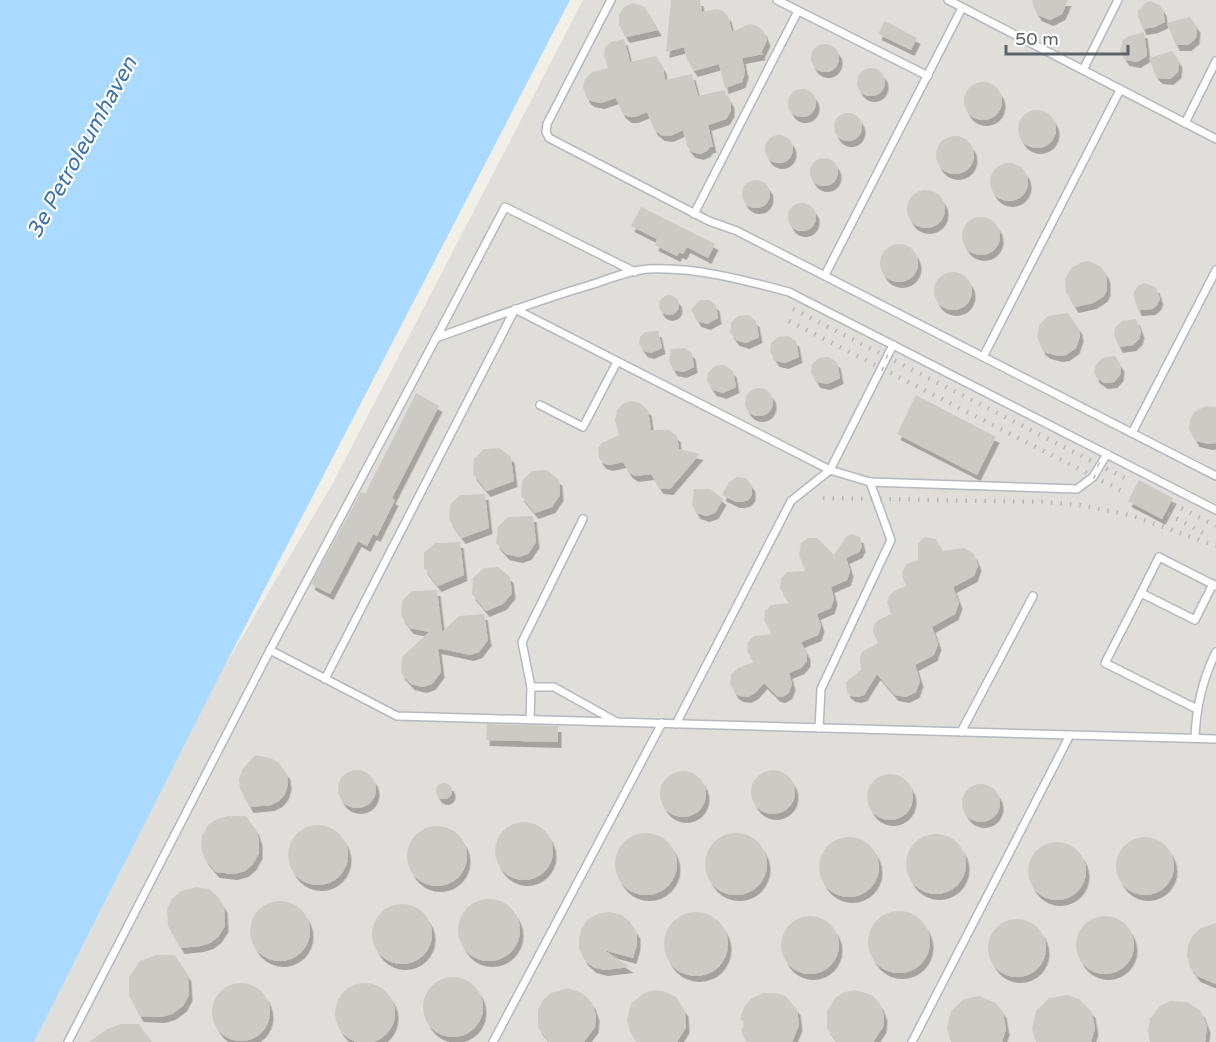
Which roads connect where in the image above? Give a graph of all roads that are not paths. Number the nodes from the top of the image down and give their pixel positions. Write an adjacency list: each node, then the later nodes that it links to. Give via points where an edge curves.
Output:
1 (611, 0): 13 (lane, via 548,124 547,134 554,142)
2 (777, 0): 6 (lane)
3 (948, 0): 5 (lane)
4 (1118, 0): 8 (lane)
5 (962, 8): 8 (lane); 9 (lane)
6 (798, 10): 9 (lane); 13 (lane)
7 (1216, 61): 11 (lane)
8 (1083, 70): 10 (lane)
9 (928, 76): 16 (lane)
10 (1120, 90): 11 (lane); 20 (lane)
11 (1185, 123): 12 (lane)
12 (1216, 139)
13 (694, 214): 16 (lane)
14 (1216, 270): 23 (lane)
15 (635, 272): 17 (lane); 18 (lane, via 505,207); 19 (lane, via 683,271 735,278 789,292)
16 (825, 275): 20 (lane)
17 (515, 309): 18 (lane); 21 (lane); 35 (lane)
18 (436, 338): 33 (lane)
19 (893, 345): 24 (lane); 25 (lane)
20 (983, 357): 23 (lane)
21 (617, 362): 22 (lane, via 584,427); 25 (lane)
22 (540, 405)
23 (1132, 433): 26 (lane)
24 (1107, 454): 27 (lane, via 1094,477 1077,489); 28 (lane)
25 (830, 470): 27 (lane); 41 (lane, via 791,501)
26 (1216, 476)
27 (870, 482): 42 (lane, via 891,540 821,688)
28 (1216, 510)
29 (583, 519): 36 (lane, via 524,636)
30 (1214, 585): 31 (lane, via 1195,620); 31 (lane, via 1159,557)
31 (1141, 593): 37 (lane, via 1105,663)
32 (1033, 596): 43 (lane)
33 (270, 650): 35 (lane); 47 (lane)
34 (1216, 652): 37 (lane)
35 (325, 679): 38 (lane, via 397,716)
36 (531, 687): 38 (lane); 39 (lane, via 554,687)
37 (1197, 709): 45 (lane)
38 (530, 720): 39 (lane)
39 (616, 722): 40 (lane)
40 (662, 723): 41 (lane); 48 (lane)
41 (676, 724): 42 (lane)
42 (819, 728): 43 (lane)
43 (961, 732): 44 (lane)
44 (1070, 735): 45 (lane); 49 (lane)
45 (1195, 738): 46 (lane)
46 (1216, 739)
47 (68, 1042)
48 (493, 1042)
49 (912, 1042)

